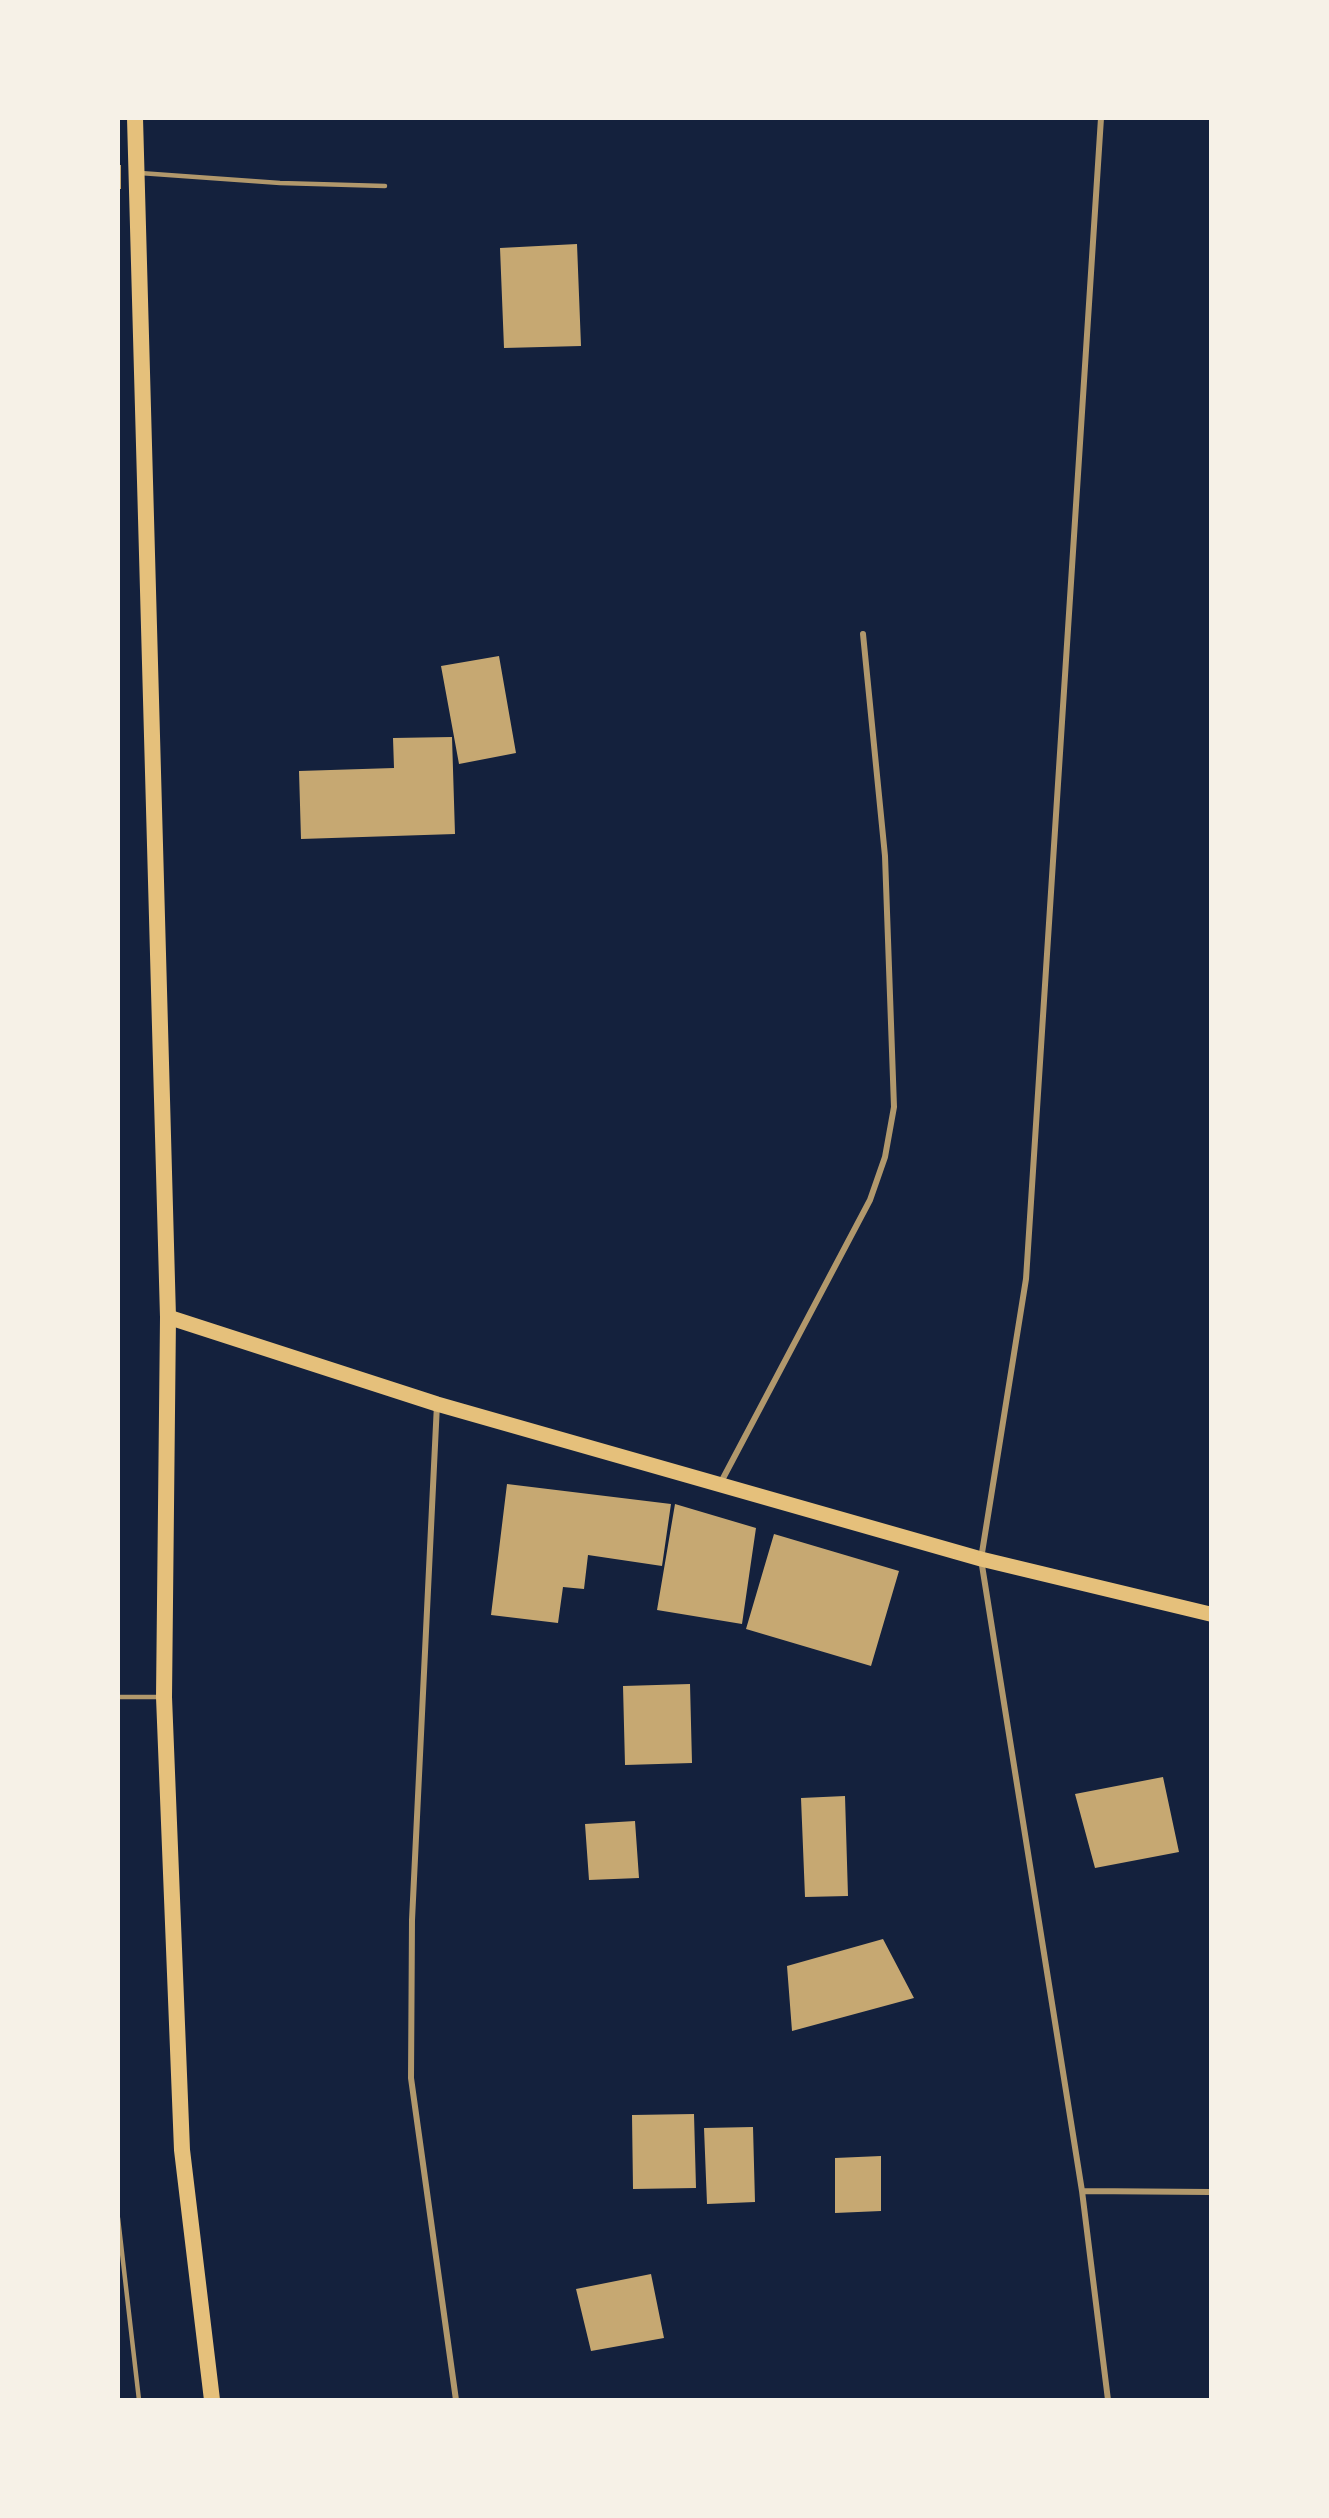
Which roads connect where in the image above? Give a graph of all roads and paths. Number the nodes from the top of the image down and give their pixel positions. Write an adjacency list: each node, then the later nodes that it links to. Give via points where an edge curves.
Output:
1 (135, 118): 3 (highway)
2 (1101, 118): 9 (street, via 1026,1279)
3 (137, 173): 4 (lane); 6 (highway)
4 (386, 186)
5 (863, 634): 8 (street, via 885,856 894,1107 885,1157 870,1200)
6 (168, 1317): 7 (main road); 12 (highway)
7 (437, 1404): 8 (main road); 18 (street, via 412,1920 411,2078)
8 (720, 1485): 9 (main road)
9 (981, 1559): 10 (main road); 13 (street)
10 (1210, 1614)
11 (118, 1697): 12 (lane)
12 (164, 1697): 17 (highway, via 182,2150)
13 (1082, 2192): 14 (street); 19 (street)
14 (1210, 2192)
15 (118, 2218): 16 (lane)
16 (139, 2400)
17 (212, 2400)
18 (456, 2400)
19 (1108, 2400)

